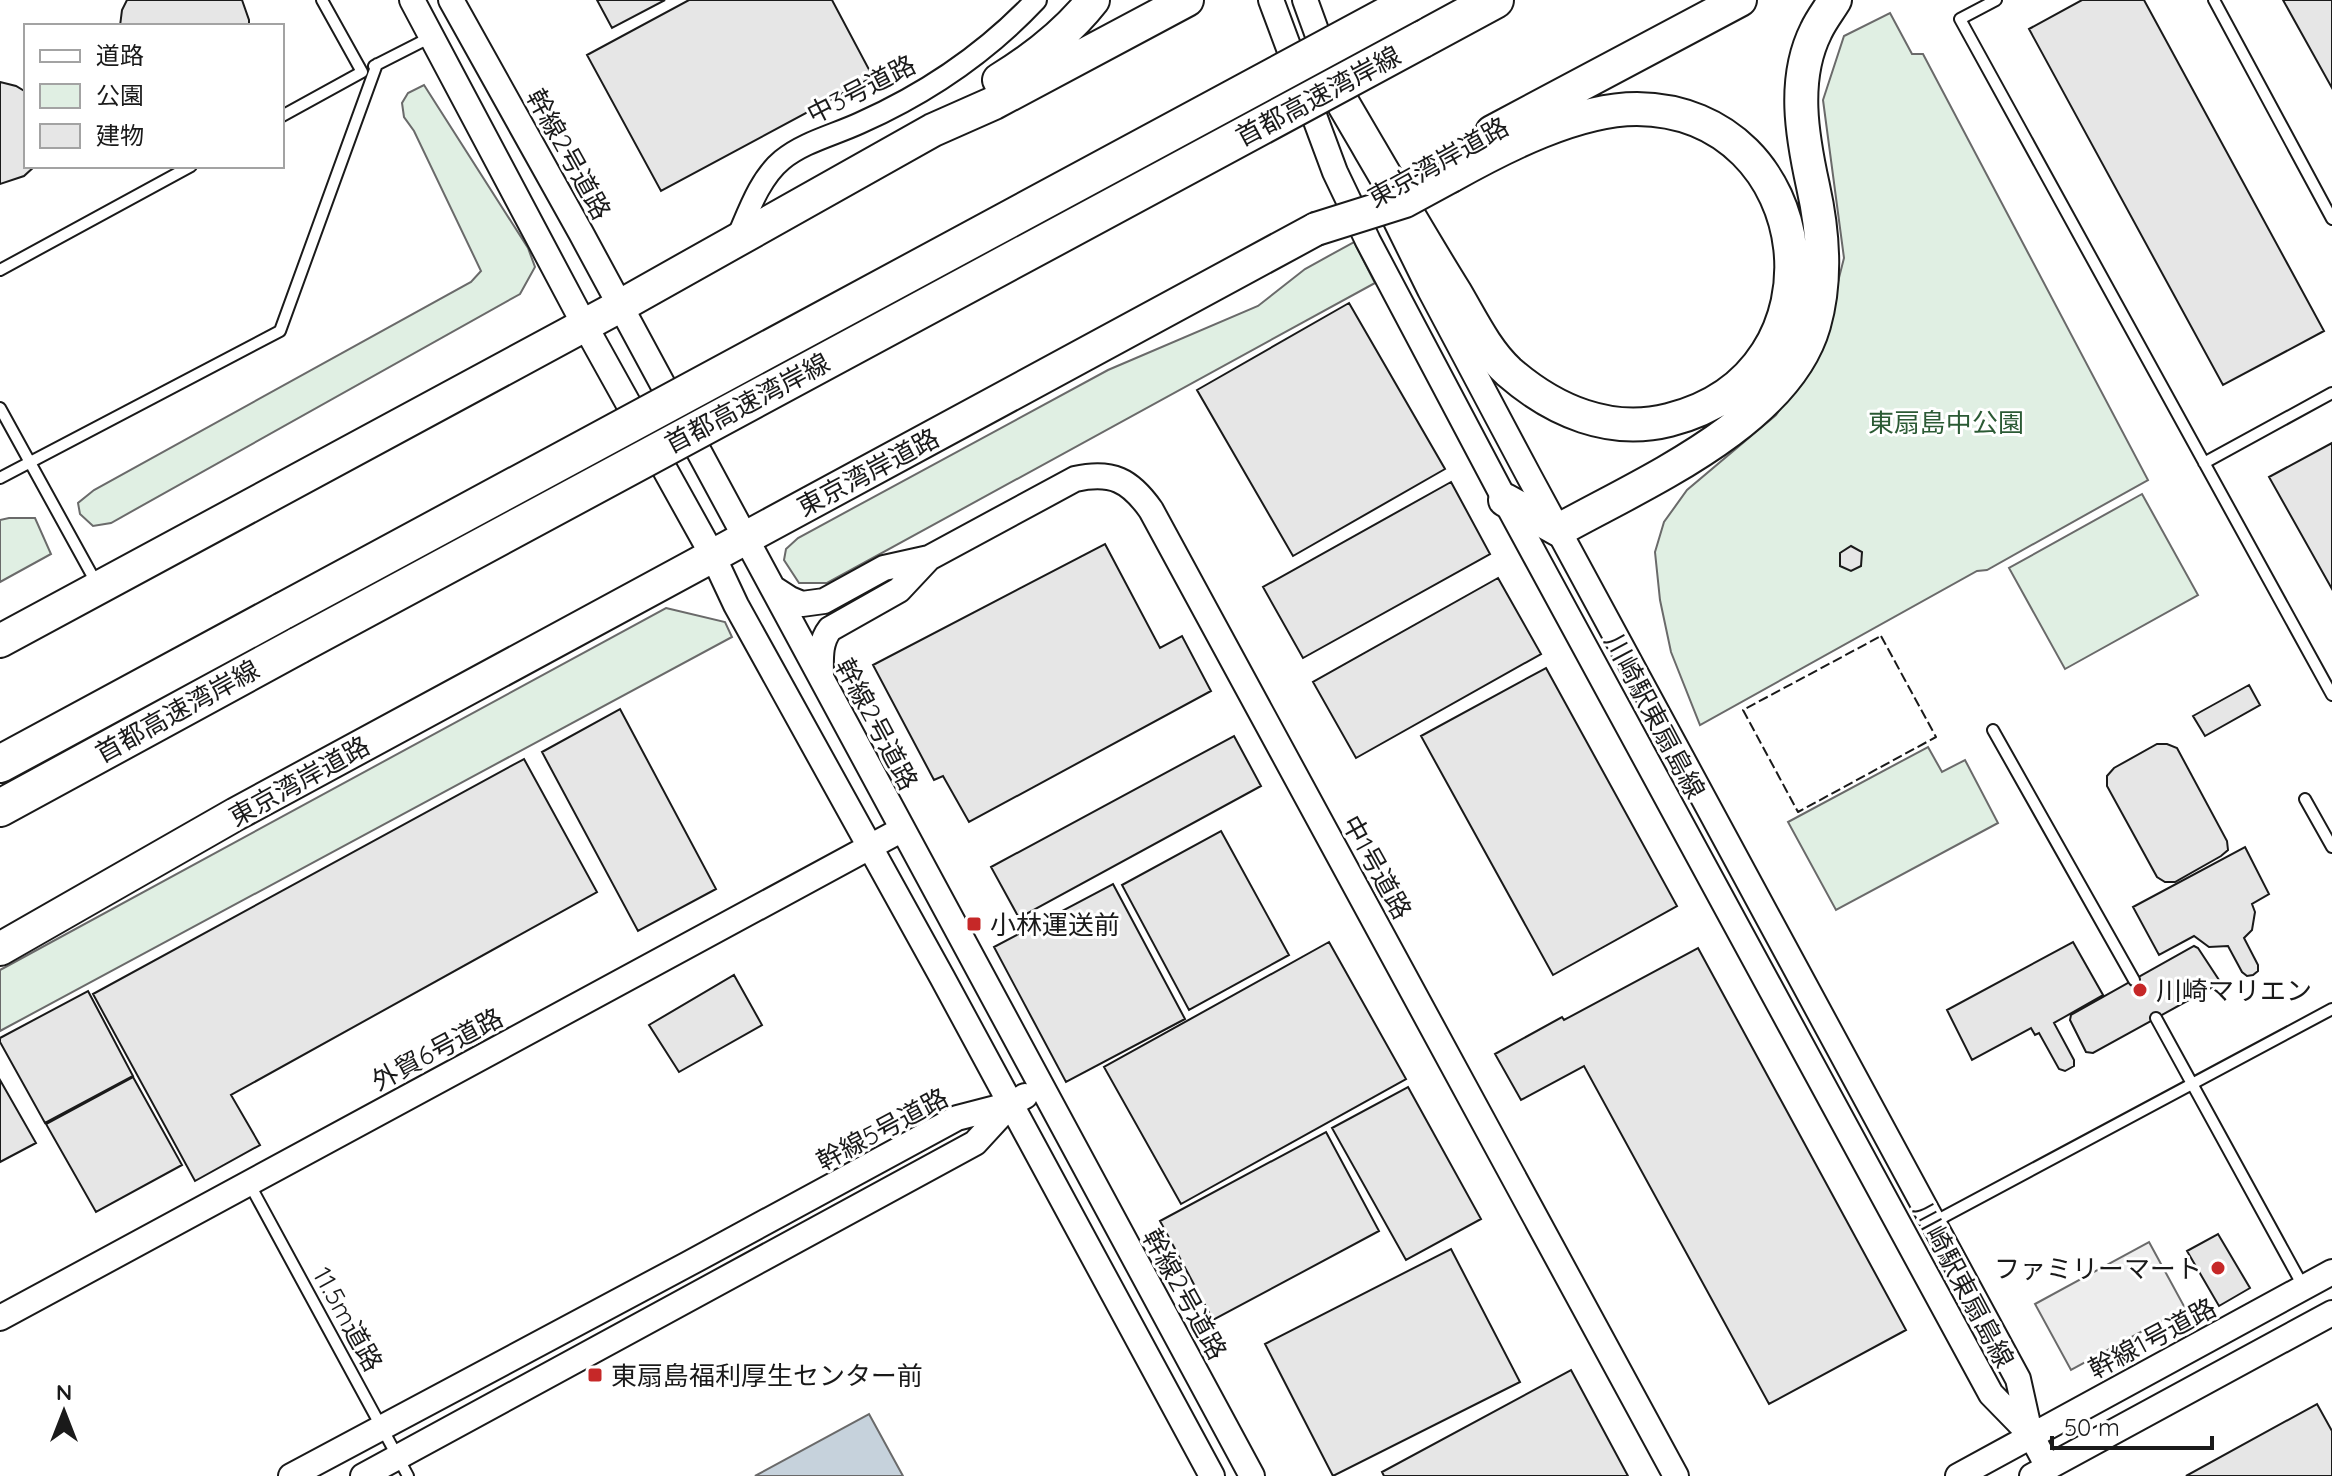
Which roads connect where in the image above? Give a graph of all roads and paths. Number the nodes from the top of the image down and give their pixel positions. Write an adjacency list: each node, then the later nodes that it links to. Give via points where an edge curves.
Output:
1 (322, 0): 17 (lane)
2 (412, 0): 15 (street)
3 (451, 0): 26 (street, 幹線2号道路)
4 (1036, 0): 24 (street, 中3号道路, via 992,43 940,79 784,158 767,176)
5 (1093, 0): 20 (highway, via 1053,42)
6 (1271, 0): 33 (street, 川崎駅東扇島線, via 1335,172)
7 (1305, 0): 18 (street, 川崎駅東扇島線)
8 (1495, 0): 46 (highway, 首都高速湾岸線, bridge)
9 (1740, 0): 22 (highway, 東京湾岸道路)
10 (1835, 0): 34 (highway, via 1816,31 1802,80 1801,112 1822,265 1814,327 1800,357 1762,406 1716,440)
11 (1996, 0): 31 (lane, via 1960,19)
12 (2214, 0): 23 (lane)
13 (1412, 1): 44 (highway, 首都高速湾岸線, bridge)
14 (1182, 2): 20 (highway)
15 (431, 37): 16 (lane); 27 (street)
16 (377, 64): 17 (lane); 30 (lane, via 280,331)
17 (362, 72): 19 (lane)
18 (1344, 105): 22 (highway, via 1493,353 1528,387 1570,412 1628,426 1654,424 1720,402 1756,367 1785,318 1792,263 1782,211 1749,159 1699,122 1634,109 1592,116); 34 (street, 川崎駅東扇島線, via 1397,225)
19 (284, 115)
20 (933, 130): 24 (highway)
21 (187, 168): 25 (lane)
22 (1444, 169): 35 (highway, 東京湾岸道路, bridge, via 1316,229)
23 (2332, 219)
24 (734, 243): 26 (highway)
25 (0, 270)
26 (620, 306): 27 (highway); 35 (street, 幹線2号道路)
27 (584, 324): 36 (street); 38 (highway)
28 (2332, 393): 31 (lane)
29 (0, 408): 30 (lane)
30 (30, 462): 32 (lane); 38 (lane)
31 (2204, 463): 42 (lane)
32 (0, 478)
33 (1505, 500): 34 (highway); 64 (street, 川崎駅東扇島線, via 1991,1394)
34 (1559, 530): 58 (street, 川崎駅東扇島線)
35 (746, 538): 36 (highway, 東京湾岸道路); 39 (street, 幹線2号道路)
36 (713, 556): 48 (street); 50 (highway, 東京湾岸道路, via 236,814)
37 (929, 558): 39 (street, 中1号道路, via 884,568 813,604 802,604); 41 (street, 中1号道路, via 899,590 830,629 821,647); 71 (street, 中1号道路, via 1075,479 1117,479 1139,493)
38 (99, 587): 40 (highway)
39 (773, 588): 41 (street, 幹線2号道路)
40 (0, 641)
41 (821, 677): 47 (street, 幹線2号道路)
42 (2332, 695)
43 (1993, 730): 51 (lane)
44 (0, 764)
45 (2305, 799): 49 (lane)
46 (0, 808)
47 (901, 830): 48 (street, 外貿6号道路); 55 (street, 幹線2号道路)
48 (871, 847): 56 (street); 57 (street, 外貿6号道路)
49 (2332, 847)
50 (0, 949)
51 (2134, 980)
52 (2332, 1009): 54 (lane)
53 (2156, 1018): 54 (lane)
54 (2193, 1082): 58 (lane); 60 (lane)
55 (1041, 1087): 56 (street); 70 (street, 幹線2号道路)
56 (1011, 1104): 63 (street, 幹線5号道路, via 957,1118); 65 (street, via 975,1143); 69 (street)
57 (249, 1183): 62 (street, 外貿6号道路); 63 (lane, 11.5m道路)
58 (1932, 1223): 64 (street, 川崎駅東扇島線, via 2018,1379)
59 (2332, 1272): 60 (street, 幹線1号道路)
60 (2304, 1288): 64 (street, 幹線1号道路)
61 (2332, 1313): 66 (street)
62 (0, 1318)
63 (382, 1427): 65 (lane, 11.5m道路); 67 (street, 幹線5号道路)
64 (2031, 1435): 66 (street, 川崎駅東扇島線); 72 (street, 幹線1号道路)
65 (403, 1467): 68 (street)
66 (2040, 1472)
67 (291, 1476)
68 (363, 1476)
69 (1212, 1476)
70 (1252, 1476)
71 (1676, 1476)
72 (1958, 1476)

